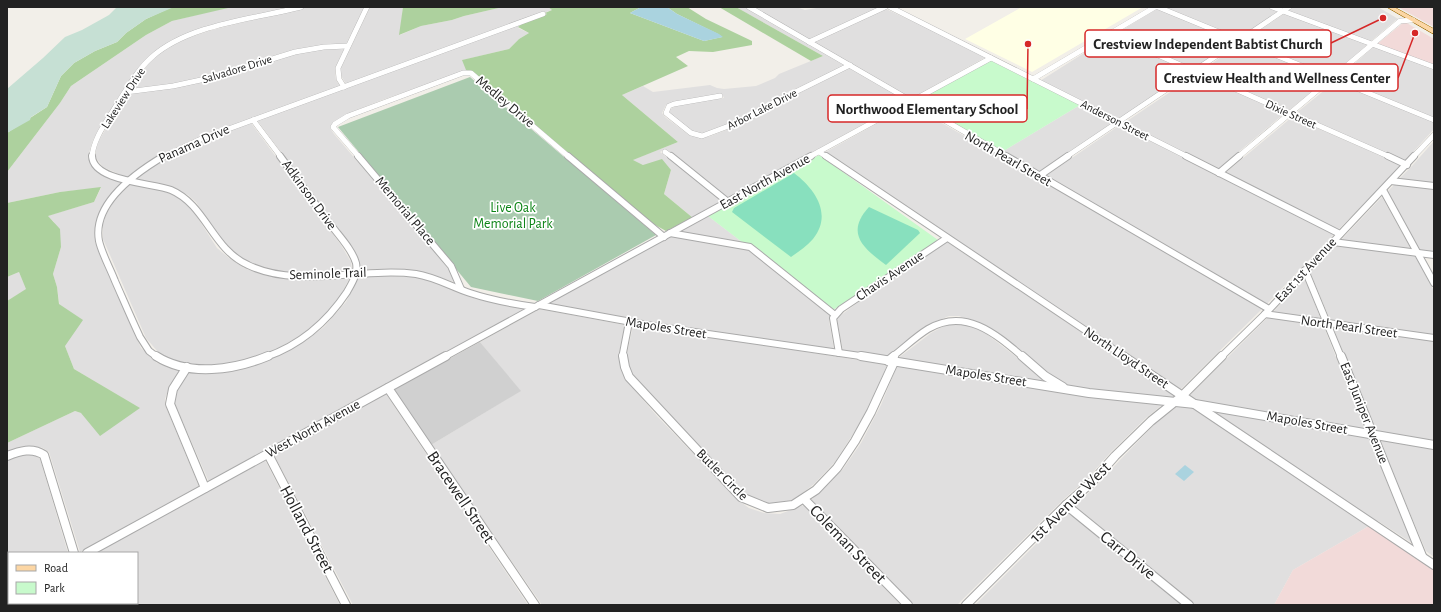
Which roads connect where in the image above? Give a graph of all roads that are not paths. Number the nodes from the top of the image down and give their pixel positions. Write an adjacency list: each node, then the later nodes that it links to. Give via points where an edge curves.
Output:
1 (301, 7): 26 (street, Lakeview Drive, via 212,29 178,41 149,60)
2 (367, 7): 18 (street)
3 (749, 7): 16 (street, North Pearl Street)
4 (885, 7): 16 (street)
5 (890, 7): 19 (street, Anderson Street)
6 (1156, 7): 14 (street); 15 (street)
7 (1272, 7): 10 (street)
8 (1289, 7): 10 (street)
9 (1390, 7): 12 (main road)
10 (1283, 11): 15 (street); 17 (street)
11 (544, 14): 25 (street, Panama Drive)
12 (1413, 20): 13 (main road); 17 (street, via 1400,21)
13 (1434, 32)
14 (1110, 34): 22 (street, Dixie Street); 24 (street)
15 (1241, 40): 22 (street); 23 (street)
16 (810, 42): 20 (street, North Pearl Street)
17 (1372, 44): 21 (street); 23 (street)
18 (348, 46): 25 (street, via 338,68 339,79); 26 (street, Salvadore Drive, via 295,52 210,78)
19 (991, 58): 24 (street, Anderson Street); 28 (street, East North Avenue)
20 (850, 65): 27 (street, Arbor Lake Drive, via 761,109 750,118 707,135 691,133 666,113 669,106 674,104); 28 (street, North Pearl Street)
21 (1434, 67)
22 (1195, 71): 29 (street, Dixie Street); 32 (street)
23 (1334, 78): 29 (street); 31 (street)
24 (1033, 79): 32 (street, Anderson Street)
25 (344, 87): 30 (street, Panama Drive)
26 (126, 92): 40 (street, Lakeview Drive, via 96,140 92,155 93,162 100,169 115,178)
27 (720, 96)
28 (911, 102): 36 (street, East North Avenue); 39 (street, North Pearl Street)
29 (1290, 114): 37 (street, Dixie Street); 38 (street)
30 (252, 120): 40 (street, Panama Drive, via 178,148); 52 (street, Adkinson Drive, via 345,244 355,260)
31 (1434, 120)
32 (1119, 122): 38 (street, Anderson Street); 39 (street)
33 (1434, 135): 37 (street, East 1st Avenue)
34 (342, 138): 46 (street, Medley Drive, via 333,127 348,116 469,72 641,219); 54 (street, Memorial Place, via 451,266)
35 (665, 152): 44 (street)
36 (819, 152): 44 (street, East North Avenue); 47 (street, North Lloyd Street)
37 (1407, 165): 41 (street, East 1st Avenue)
38 (1218, 173): 45 (street, Anderson Street)
39 (1039, 176): 56 (street, North Pearl Street)
40 (128, 181): 52 (street, Seminole Trail, via 166,189 185,197 193,204 221,246 247,265 266,272 294,277); 63 (street, Panama Drive, via 111,199 102,215 99,240 145,346 161,360)
41 (1391, 181): 42 (street); 43 (street, East 1st Avenue)
42 (1434, 186)
43 (1383, 190): 45 (street, East 1st Avenue); 49 (street)
44 (728, 202): 46 (street, East North Avenue)
45 (1340, 234): 48 (street, East 1st Avenue)
46 (667, 235): 55 (street, East North Avenue); 57 (street, via 750,247)
47 (947, 238): 57 (street, Chavis Avenue, via 858,297); 66 (street, North Lloyd Street)
48 (1333, 242): 49 (street); 51 (street, East 1st Avenue)
49 (1417, 252): 50 (street); 53 (street)
50 (1434, 255)
51 (1305, 270): 56 (street, East 1st Avenue); 59 (street, East Juniper Avenue)
52 (356, 274): 54 (street, Seminole Trail, via 416,274 441,280); 63 (street, Panama Drive, via 342,302 333,312 314,331 290,346 262,359 239,365 208,369)
53 (1434, 283)
54 (461, 289): 55 (street, Seminole Trail, via 478,296)
55 (537, 306): 58 (street, Mapoles Street); 64 (street, West North Avenue)
56 (1267, 312): 59 (street, North Pearl Street); 66 (street, East 1st Avenue)
57 (835, 316): 61 (street, via 833,318)
58 (629, 322): 61 (street, Mapoles Street); 74 (street, Butler Circle, via 623,353 629,377 741,497 752,504 779,509)
59 (1327, 324): 60 (street, North Pearl Street); 69 (street, East Juniper Avenue)
60 (1434, 338)
61 (839, 354): 62 (street, Mapoles Street)
62 (891, 361): 65 (street, Mapoles Street); 65 (street, via 935,326 951,319 959,320 986,329 1044,375); 74 (street, Butler Circle, via 876,403 857,440 839,466)
63 (187, 367): 73 (street, via 174,385 170,404)
64 (388, 388): 71 (street, West North Avenue); 81 (street, Bracewell Street)
65 (1069, 390): 67 (street, Mapoles Street)
66 (1182, 396): 67 (street, East 1st Avenue); 68 (street, North Lloyd Street)
67 (1175, 402): 68 (street, Mapoles Street); 75 (street, 1st Avenue West, via 1151,421)
68 (1195, 404): 69 (street, Mapoles Street); 78 (street, North Lloyd Street)
69 (1372, 435): 70 (street, Mapoles Street); 78 (street, East Juniper Avenue)
70 (1434, 444)
71 (268, 454): 73 (street, West North Avenue); 80 (street, Holland Street)
72 (7, 456): 76 (street, via 28,450 44,455)
73 (205, 488): 77 (street, West North Avenue)
74 (804, 499): 82 (street, Coleman Street)
75 (1066, 505): 83 (street, 1st Avenue West); 84 (street, Carr Drive)
76 (74, 552)
77 (89, 552)
78 (1422, 556): 79 (street, North Lloyd Street)
79 (1434, 565)
80 (346, 605)
81 (535, 605)
82 (908, 605)
83 (966, 605)
84 (1189, 605)

